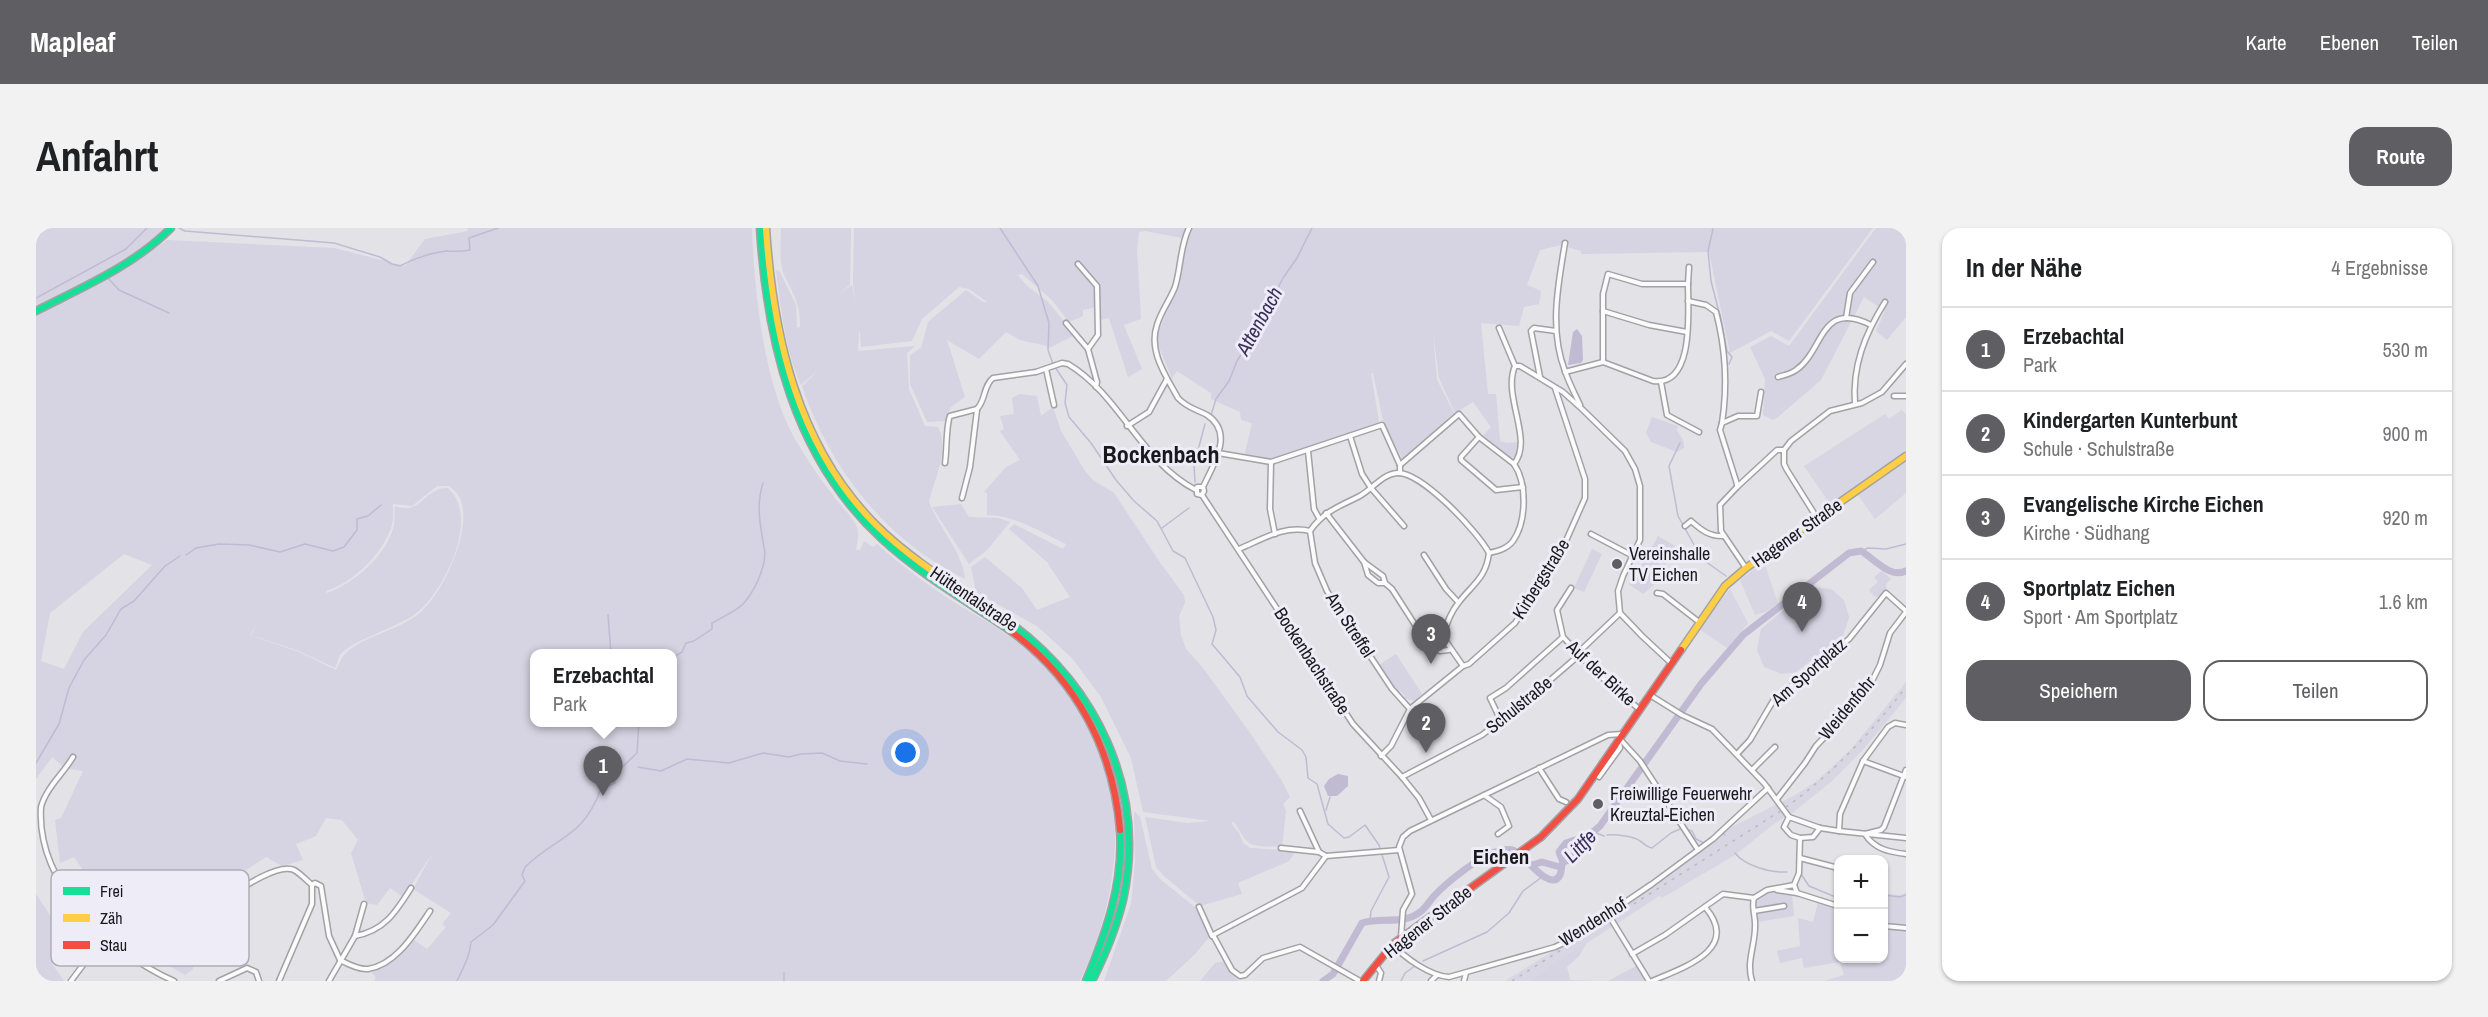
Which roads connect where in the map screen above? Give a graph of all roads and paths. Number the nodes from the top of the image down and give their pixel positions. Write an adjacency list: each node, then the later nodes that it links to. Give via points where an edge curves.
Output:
1 (171, 228): 13 (main road, via 134,258)
2 (760, 228): 162 (main road, Hüttentalstraße, via 766,298 780,366 804,433 823,468 855,512 889,545 1018,636 1053,668 1099,736 1116,788 1122,857 1112,915)
3 (766, 228): 163 (main road, Hüttentalstraße, via 772,298 785,364 802,413 828,465 884,533 1023,632 1059,664 1105,734 1123,787 1128,858 1118,916)
4 (1189, 228): 27 (street, via 1175,287 1153,340)
5 (1565, 243): 18 (street, via 1557,291)
6 (1873, 262): 14 (street, via 1850,293)
7 (1078, 264): 20 (street, via 1096,286 1098,335)
8 (1689, 267): 9 (street)
9 (1688, 284): 10 (street); 12 (street, via 1642,284 1608,274)
10 (1688, 301): 19 (street); 39 (street, via 1716,312 1725,352)
11 (1885, 302): 16 (street)
12 (1603, 310): 19 (street); 21 (street)
13 (36, 311)
14 (1846, 318): 16 (street); 26 (street, via 1830,324 1798,370)
15 (1066, 323): 20 (street)
16 (1871, 325): 35 (street, via 1856,371)
17 (1499, 328): 23 (street)
18 (1556, 331): 25 (street); 28 (street, via 1531,331)
19 (1687, 333): 29 (street, via 1678,371)
20 (1088, 349): 31 (street)
21 (1603, 362): 25 (street); 29 (street)
22 (1906, 364): 35 (street, via 1882,392)
23 (1515, 366): 28 (street); 50 (street, via 1513,404 1522,450)
24 (1046, 369): 31 (street, via 1068,364); 36 (street); 38 (street, via 993,378)
25 (1565, 372): 37 (street)
26 (1778, 377)
27 (1167, 378): 40 (street, via 1149,412); 46 (street, via 1184,404 1218,426 1222,438)
28 (1540, 378): 30 (street)
29 (1660, 382): 41 (street, via 1667,415)
30 (1555, 387): 37 (street); 88 (street, Kirbergstraße, via 1585,478 1585,498 1565,543 1515,623)
31 (1096, 388): 40 (street)
32 (1761, 392): 39 (street, via 1757,416 1738,416)
33 (1894, 396): 34 (street)
34 (1906, 396)
35 (1855, 404): 44 (street, via 1830,411)
36 (1054, 405)
37 (1582, 409): 72 (street, via 1624,451 1635,469 1640,486 1640,540)
38 (977, 410): 48 (street, via 950,416); 59 (street)
39 (1722, 423): 56 (street, via 1720,435)
40 (1127, 426): 57 (street, via 1155,458)
41 (1699, 432)
42 (1350, 436): 45 (street); 51 (street, via 1382,425); 55 (street, via 1362,474)
43 (1479, 438): 50 (street); 51 (street, via 1459,414); 54 (street, via 1461,460 1496,490)
44 (1784, 450): 56 (street, via 1778,450); 62 (street, via 1784,464)
45 (1308, 451): 49 (street); 61 (street, via 1314,509)
46 (1218, 453): 49 (street); 53 (street)
47 (1906, 456): 62 (main road, Hagener Straße)
48 (945, 462)
49 (1271, 462): 66 (street, via 1270,509)
50 (1514, 464): 54 (street)
51 (1400, 465): 52 (street)
52 (1400, 473): 55 (street); 70 (street, via 1416,478 1452,509)
53 (1203, 487): 57 (street); 58 (street)
54 (1523, 487): 70 (street, via 1517,533 1507,547)
55 (1371, 488): 60 (street); 63 (street)
56 (1737, 488): 68 (street, via 1720,505)
57 (1196, 490): 58 (street)
58 (1202, 495): 69 (street, Bockenbachstraße)
59 (962, 498)
60 (1326, 513): 61 (street); 73 (street)
61 (1319, 518): 65 (street)
62 (1817, 518): 74 (main road, Hagener Straße)
63 (1404, 525)
64 (1685, 526): 68 (street, via 1691,521 1716,537)
65 (1310, 531): 66 (street, via 1292,528); 91 (street, Am Streffel, via 1315,563 1327,591)
66 (1275, 534): 69 (street)
67 (1591, 534): 72 (street)
68 (1724, 536): 74 (street)
69 (1239, 549): 97 (street, Bockenbachstraße, via 1353,724)
70 (1489, 553): 80 (street, via 1485,573)
71 (1424, 555): 80 (street)
72 (1633, 556): 82 (street, via 1618,591)
73 (1364, 562): 75 (street, via 1383,576); 75 (street, via 1368,575)
74 (1746, 568): 83 (main road, Hagener Straße, via 1725,586)
75 (1385, 583): 85 (street, via 1428,645 1440,651)
76 (1571, 588): 84 (street, Auf der Birke, via 1557,610)
77 (1892, 588): 79 (street, Am Sportplatz)
78 (1657, 593): 83 (street, via 1664,594)
79 (1886, 593): 81 (street); 96 (street, Am Sportplatz, via 1849,639 1773,701)
80 (1458, 602): 85 (street, via 1443,637)
81 (1906, 612): 108 (street, Weidenfohr, via 1890,633 1877,674)
82 (1620, 613): 86 (street, Schulstraße); 87 (street)
83 (1699, 622): 87 (main road, Hagener Straße)
84 (1563, 637): 86 (street, Auf der Birke); 92 (street, Auf der Birke, via 1490,698)
85 (1450, 650): 88 (street)
86 (1579, 654): 90 (street, Auf der Birke); 92 (street, Schulstraße)
87 (1671, 663): 89 (main road, Hagener Straße)
88 (1463, 666): 91 (street, Kirbergstraße)
89 (1649, 695): 90 (main road, Hagener Straße); 96 (street, via 1712,729)
90 (1639, 709): 94 (main road, Hagener Straße)
91 (1410, 710): 97 (street, Kirbergstraße, via 1391,746)
92 (1501, 721): 104 (street, Schulstraße)
93 (1906, 725): 99 (street, via 1895,723 1888,727)
94 (1621, 736): 100 (street, via 1608,735); 105 (street, Hagener Straße, via 1620,748); 121 (street); 147 (main road, Hagener Straße, via 1561,818)
95 (1775, 747): 101 (street)
96 (1737, 754): 101 (street)
97 (1381, 756): 104 (street, Bockenbachstraße)
98 (73, 758): 117 (street, via 45,795 38,815)
99 (1863, 761): 103 (street); 114 (street, via 1840,814)
100 (1539, 768): 107 (street); 109 (street, via 1559,799)
101 (1752, 770): 106 (street)
102 (1906, 770): 103 (street)
103 (1904, 776): 116 (street, via 1884,827)
104 (1402, 777): 112 (street, Bockenbachstraße)
105 (1599, 777)
106 (1768, 788): 108 (street); 121 (street, Wendenhof, via 1726,829)
107 (1484, 795): 112 (street); 115 (street, via 1501,807 1509,826)
108 (1777, 799): 111 (street)
109 (1566, 801)
110 (1299, 811): 123 (street)
111 (1789, 817): 113 (street); 118 (street, via 1784,827)
112 (1431, 820): 122 (street, via 1403,837)
113 (1820, 828): 114 (street); 118 (street, via 1813,837)
114 (1839, 831): 116 (street)
115 (1498, 834)
116 (1865, 834): 119 (street); 124 (street, via 1879,848)
117 (37, 838)
118 (1800, 838): 126 (street)
119 (1906, 838)
120 (1281, 848): 123 (street)
121 (1698, 849): 142 (street, Wendenhof)
122 (1399, 850): 125 (street); 147 (street, via 1412,894 1402,914)
123 (1319, 852): 125 (street)
124 (1906, 854)
125 (1326, 856): 146 (street, via 1302,888)
126 (1800, 858): 127 (street); 129 (street)
127 (1834, 867)
128 (312, 885): 130 (street, via 292,869 278,869); 150 (street, via 321,886 329,936); 160 (street, via 312,904)
129 (1794, 885): 132 (street); 133 (street)
130 (249, 886)
131 (411, 888): 145 (street, via 391,919)
132 (1771, 889): 133 (street); 134 (street)
133 (1797, 892): 136 (street)
134 (1754, 898): 139 (street, via 1726,893); 141 (street)
135 (364, 904): 145 (street)
136 (1834, 904)
137 (1784, 906): 141 (street)
138 (1198, 907): 146 (street)
139 (1705, 907): 149 (street); 168 (street, via 1718,926 1713,946 1690,963)
140 (430, 911): 150 (street, via 386,963 366,970)
141 (1754, 911): 169 (street, via 1755,930 1749,957)
142 (1608, 914): 149 (street); 154 (street, Wendenhof, via 1555,947)
143 (1888, 926): 144 (street)
144 (1906, 928)
145 (355, 936): 150 (street)
146 (1212, 936): 164 (street, via 1232,970 1240,976 1263,958 1300,947)
147 (1401, 938): 148 (main road, Hagener Straße)
148 (1393, 944): 151 (main road, Hagener Straße); 155 (street)
149 (1632, 954): 168 (street)
150 (340, 960): 161 (street)
151 (1375, 965): 164 (main road, Hagener Straße); 165 (street, via 1381,973)
152 (82, 966): 156 (street)
153 (144, 966): 157 (street)
154 (1466, 973): 155 (street, Wendenhof); 167 (street)
155 (1437, 975): 166 (street)
156 (71, 981)
157 (174, 981)
158 (219, 981): 159 (street, via 247,968 256,972)
159 (259, 981)
160 (279, 981)
161 (329, 981)
162 (1086, 981)
163 (1092, 981)
164 (1361, 981)
165 (1380, 981)
166 (1431, 981)
167 (1464, 981)
168 (1648, 981)
169 (1752, 981)

